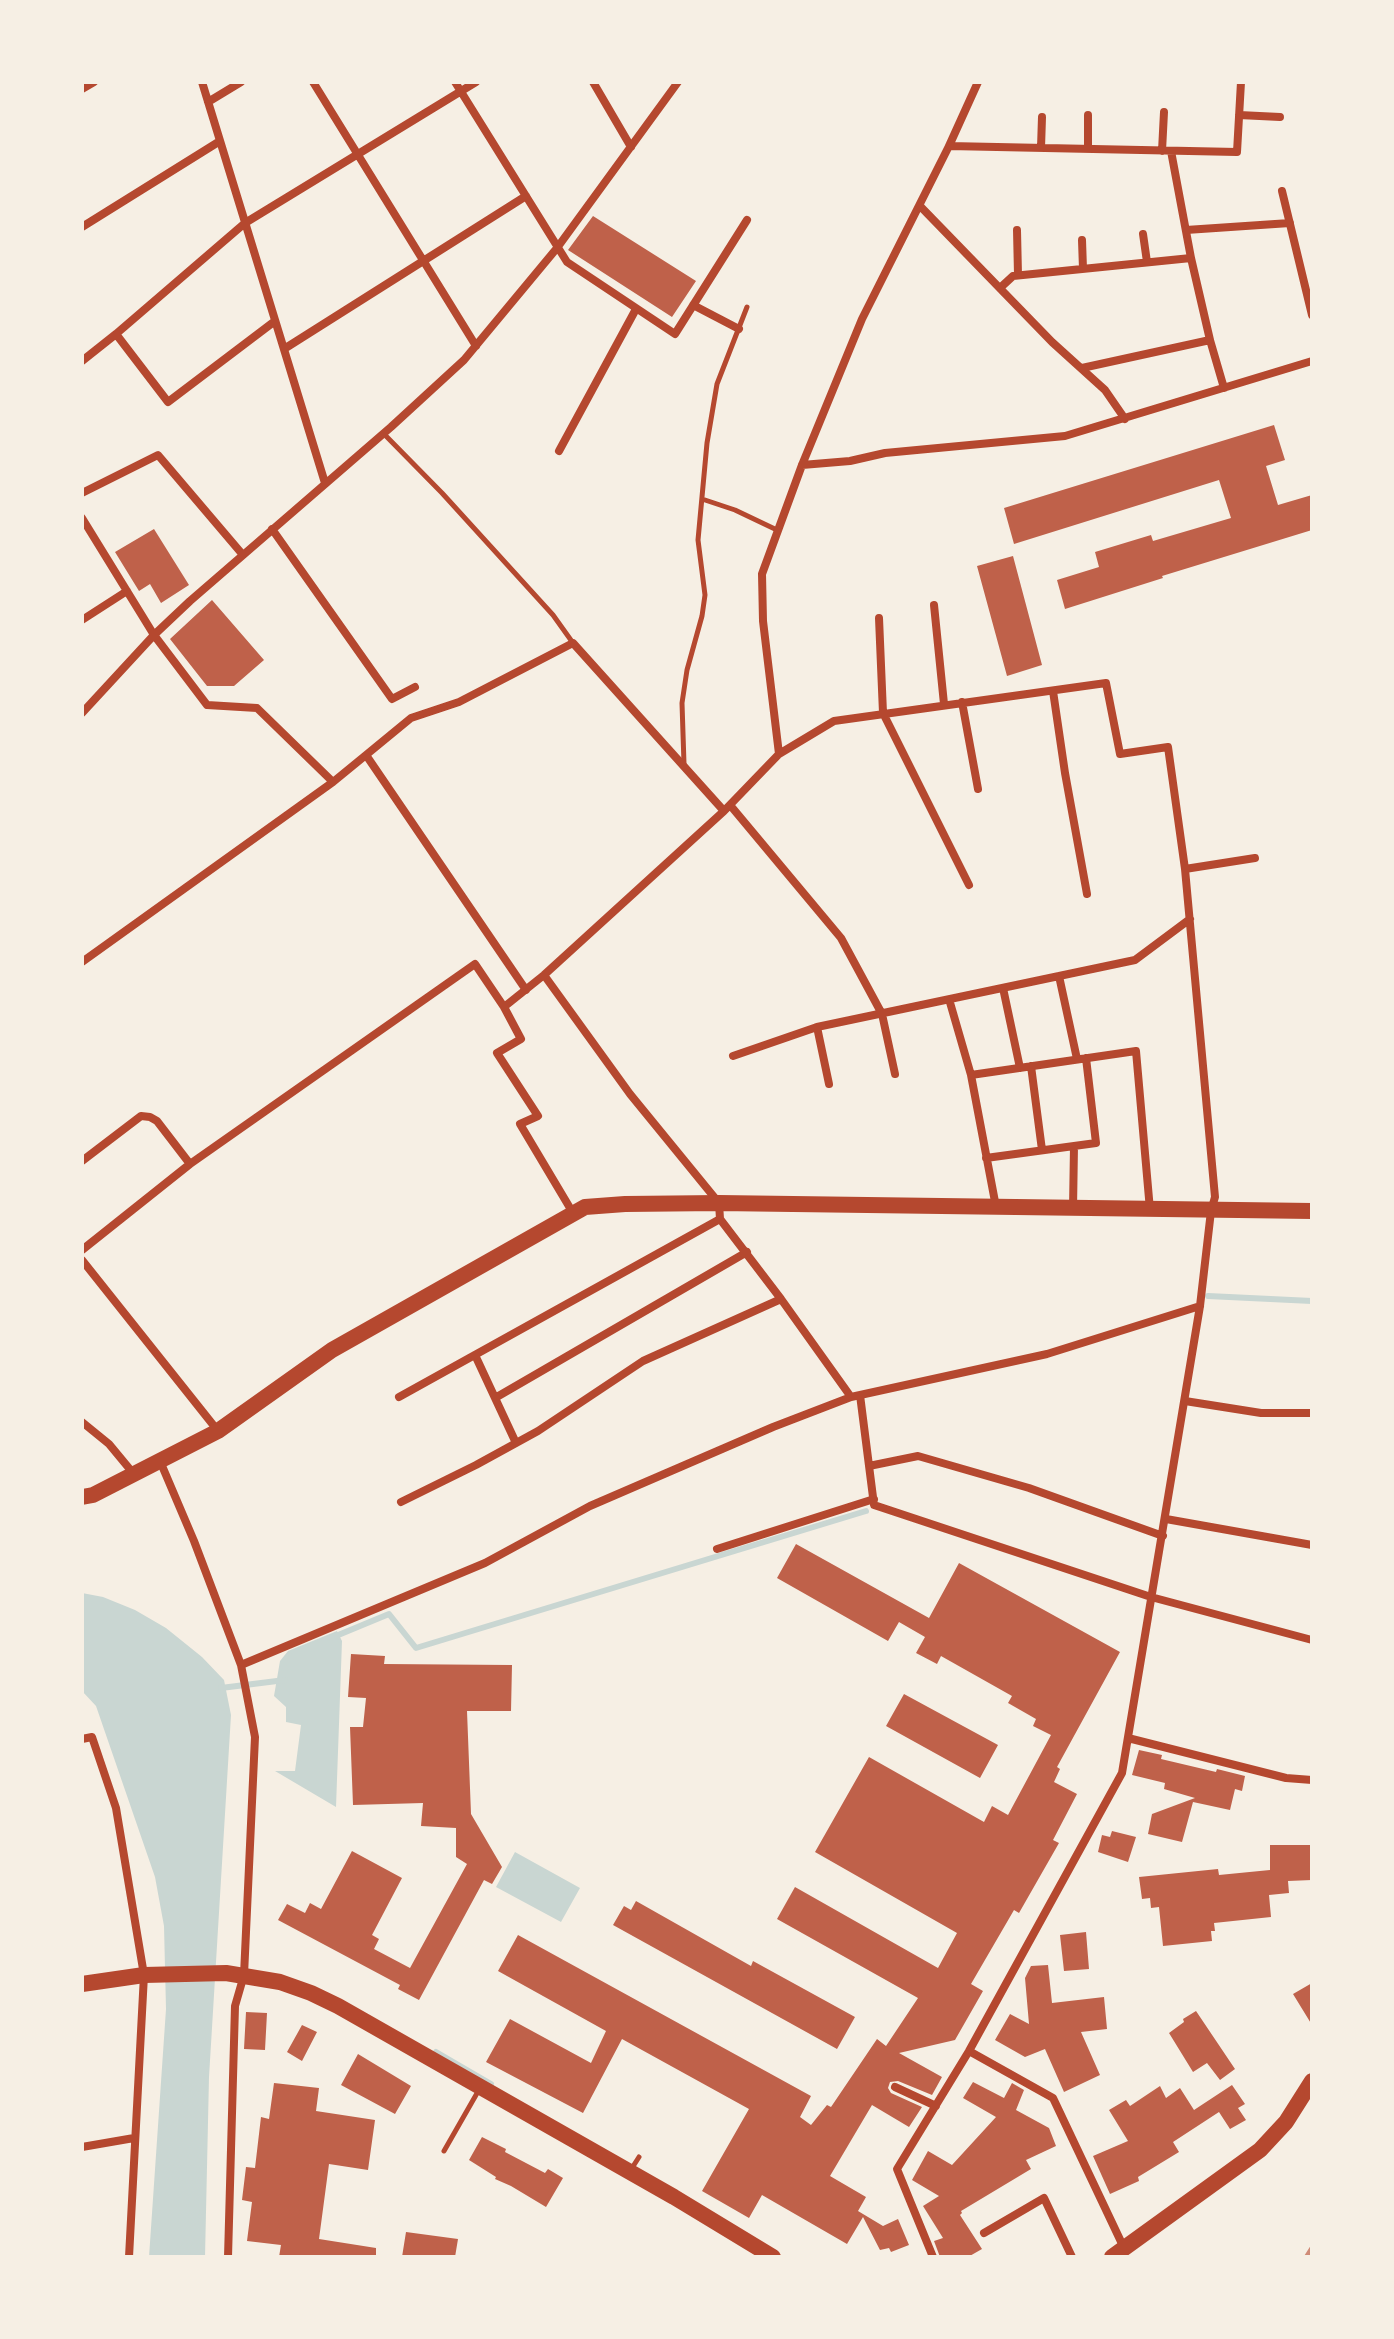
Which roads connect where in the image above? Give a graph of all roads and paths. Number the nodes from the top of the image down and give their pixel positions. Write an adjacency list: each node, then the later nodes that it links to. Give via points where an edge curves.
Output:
1 (94, 82): 11 (street)
2 (202, 82): 13 (street)
3 (241, 82): 13 (street)
4 (313, 82): 25 (street)
5 (455, 82): 12 (street)
6 (476, 82): 12 (street)
7 (593, 82): 21 (street)
8 (678, 82): 21 (street)
9 (977, 82): 20 (street)
10 (1241, 82): 16 (street)
11 (82, 89)
12 (461, 91): 25 (street); 27 (street)
13 (208, 102): 19 (street)
14 (1164, 112): 24 (street)
15 (1088, 115): 23 (street)
16 (1239, 115): 18 (street); 24 (street, via 1237,152)
17 (1042, 117): 22 (street)
18 (1280, 117)
19 (220, 141): 30 (street); 32 (street)
20 (949, 146): 22 (street); 28 (street)
21 (631, 147): 37 (street)
22 (1041, 148): 23 (street)
23 (1088, 149): 24 (street)
24 (1166, 151): 34 (street)
25 (358, 155): 30 (street); 39 (street)
26 (1282, 191): 31 (street)
27 (526, 196): 37 (street); 39 (street)
28 (920, 206): 43 (street); 61 (street, via 862,319)
29 (747, 220): 44 (street)
30 (245, 223): 48 (street); 50 (street)
31 (1290, 223): 34 (street); 47 (street)
32 (82, 227)
33 (1017, 230): 42 (street)
34 (1186, 230): 38 (street)
35 (1143, 234): 40 (street)
36 (1082, 240): 41 (street)
37 (557, 248): 46 (street, via 567,262); 52 (street)
38 (1191, 258): 40 (street); 51 (street)
39 (423, 261): 52 (street); 53 (street)
40 (1147, 262): 41 (street)
41 (1083, 269): 42 (street)
42 (1018, 275): 43 (street)
43 (1000, 288): 56 (street)
44 (693, 305): 46 (street, via 675,334); 49 (street)
45 (747, 307): 49 (lane)
46 (636, 309): 60 (street)
47 (1312, 315)
48 (275, 321): 50 (street, via 168,402); 53 (street)
49 (739, 329): 64 (lane, via 717,384)
50 (116, 334): 54 (street)
51 (1210, 340): 56 (street); 57 (street)
52 (476, 346): 59 (street)
53 (284, 349): 62 (street)
54 (82, 361)
55 (1312, 361): 57 (street)
56 (1082, 368): 58 (street)
57 (1224, 388): 58 (street)
58 (1125, 419): 61 (street, via 1065,436)
59 (384, 434): 62 (street); 74 (lane)
60 (559, 451)
61 (802, 465): 67 (street)
62 (325, 483): 66 (street)
63 (82, 493): 68 (street, via 158,455)
64 (702, 499): 67 (lane); 83 (lane, via 698,540 705,595 682,703)
65 (82, 518): 69 (street)
66 (272, 529): 68 (street); 75 (street, via 392,699)
67 (777, 530): 81 (street, via 762,574)
68 (243, 555): 73 (street)
69 (127, 591): 72 (street); 73 (street)
70 (934, 605): 78 (street)
71 (879, 618): 80 (street)
72 (82, 620)
73 (154, 635): 79 (street); 84 (street, via 207,705 257,708)
74 (573, 643): 82 (street, via 459,702 411,718); 83 (street)
75 (415, 687)
76 (1053, 691): 77 (street); 88 (street, via 1106,683 1120,754 1168,747); 90 (street)
77 (962, 702): 78 (street); 85 (street)
78 (944, 704): 80 (street)
79 (82, 713)
80 (883, 713): 81 (street, via 834,721); 89 (street)
81 (779, 754): 86 (street)
82 (366, 755): 84 (street); 96 (street)
83 (684, 767): 86 (street)
84 (333, 782): 92 (street)
85 (978, 789)
86 (727, 808): 93 (street); 99 (street, via 841,938)
87 (1255, 858): 88 (street)
88 (1185, 869): 91 (street)
89 (969, 885)
90 (1087, 894)
91 (1190, 919): 94 (street, via 1135,960); 117 (street, via 1215,1197)
92 (82, 962)
93 (544, 975): 96 (street); 116 (street)
94 (1059, 976): 95 (street); 102 (street)
95 (1003, 988): 97 (street); 104 (street)
96 (526, 990): 98 (street)
97 (949, 999): 99 (street); 106 (street)
98 (504, 1007): 112 (street, via 475,964); 119 (street, via 521,1039 497,1053 538,1116 520,1124)
99 (882, 1014): 100 (street); 105 (street)
100 (817, 1027): 101 (street); 107 (street)
101 (733, 1056)
102 (1082, 1059): 103 (street); 108 (street, via 1096,1143); 115 (street, via 1136,1051)
103 (1031, 1066): 104 (street); 109 (street)
104 (1020, 1068): 106 (street)
105 (895, 1074)
106 (971, 1075): 110 (street)
107 (829, 1084)
108 (1074, 1146): 109 (street); 114 (street)
109 (1042, 1150): 110 (street)
110 (986, 1158): 113 (street)
111 (82, 1161): 112 (street, via 141,1116 157,1121)
112 (190, 1164): 120 (street)
113 (996, 1208): 114 (main road); 116 (main road)
114 (1073, 1209): 115 (main road)
115 (1150, 1210): 117 (main road)
116 (720, 1211): 119 (main road, via 612,1205 585,1207); 121 (street); 125 (street)
117 (1211, 1211): 118 (main road); 124 (street)
118 (1312, 1211)
119 (573, 1214): 132 (main road, via 332,1350)
120 (82, 1250)
121 (747, 1252): 123 (street); 128 (street)
122 (82, 1260): 132 (street)
123 (781, 1299): 126 (street); 133 (street, via 643,1361)
124 (1200, 1306): 126 (street, via 1047,1354); 129 (street)
125 (475, 1355): 127 (street); 128 (street)
126 (855, 1396): 135 (street); 146 (street, via 604,1500 485,1563)
127 (399, 1397)
128 (495, 1398): 133 (street)
129 (1185, 1401): 130 (street, via 1261,1413); 140 (street)
130 (1312, 1413)
131 (82, 1422): 136 (street)
132 (218, 1431): 134 (main road)
133 (516, 1443): 139 (street)
134 (160, 1461): 136 (main road); 146 (street)
135 (869, 1466): 138 (street); 141 (street, via 918,1456 1029,1488)
136 (133, 1473): 137 (main road)
137 (82, 1497)
138 (874, 1499): 143 (street); 144 (street, via 874,1505)
139 (401, 1502)
140 (1166, 1519): 141 (street); 142 (street)
141 (1163, 1536): 144 (street)
142 (1312, 1545)
143 (717, 1549)
144 (1151, 1597): 145 (street); 147 (street)
145 (1312, 1640)
146 (241, 1665): 150 (street, via 255,1737)
147 (1128, 1738): 149 (street); 153 (street, via 1122,1773)
148 (82, 1739): 151 (street, via 92,1737 116,1808)
149 (1312, 1780)
150 (235, 1974): 151 (main road); 155 (main road, via 280,1982 325,1999); 167 (street)
151 (144, 1975): 152 (main road); 158 (street)
152 (82, 1984)
153 (969, 2051): 157 (street); 164 (street, via 1053,2098)
154 (1312, 2081): 164 (main road, via 1260,2150)
155 (481, 2087): 160 (lane); 162 (main road)
156 (895, 2087): 157 (street)
157 (936, 2106): 168 (street, via 897,2169)
158 (134, 2138): 159 (street); 166 (street)
159 (82, 2147)
160 (444, 2151)
161 (639, 2157): 162 (lane)
162 (630, 2172): 165 (main road)
163 (984, 2233): 169 (street, via 1044,2198)
164 (1118, 2252)
165 (764, 2255)
166 (129, 2257)
167 (228, 2257)
168 (933, 2257)
169 (1072, 2257)

